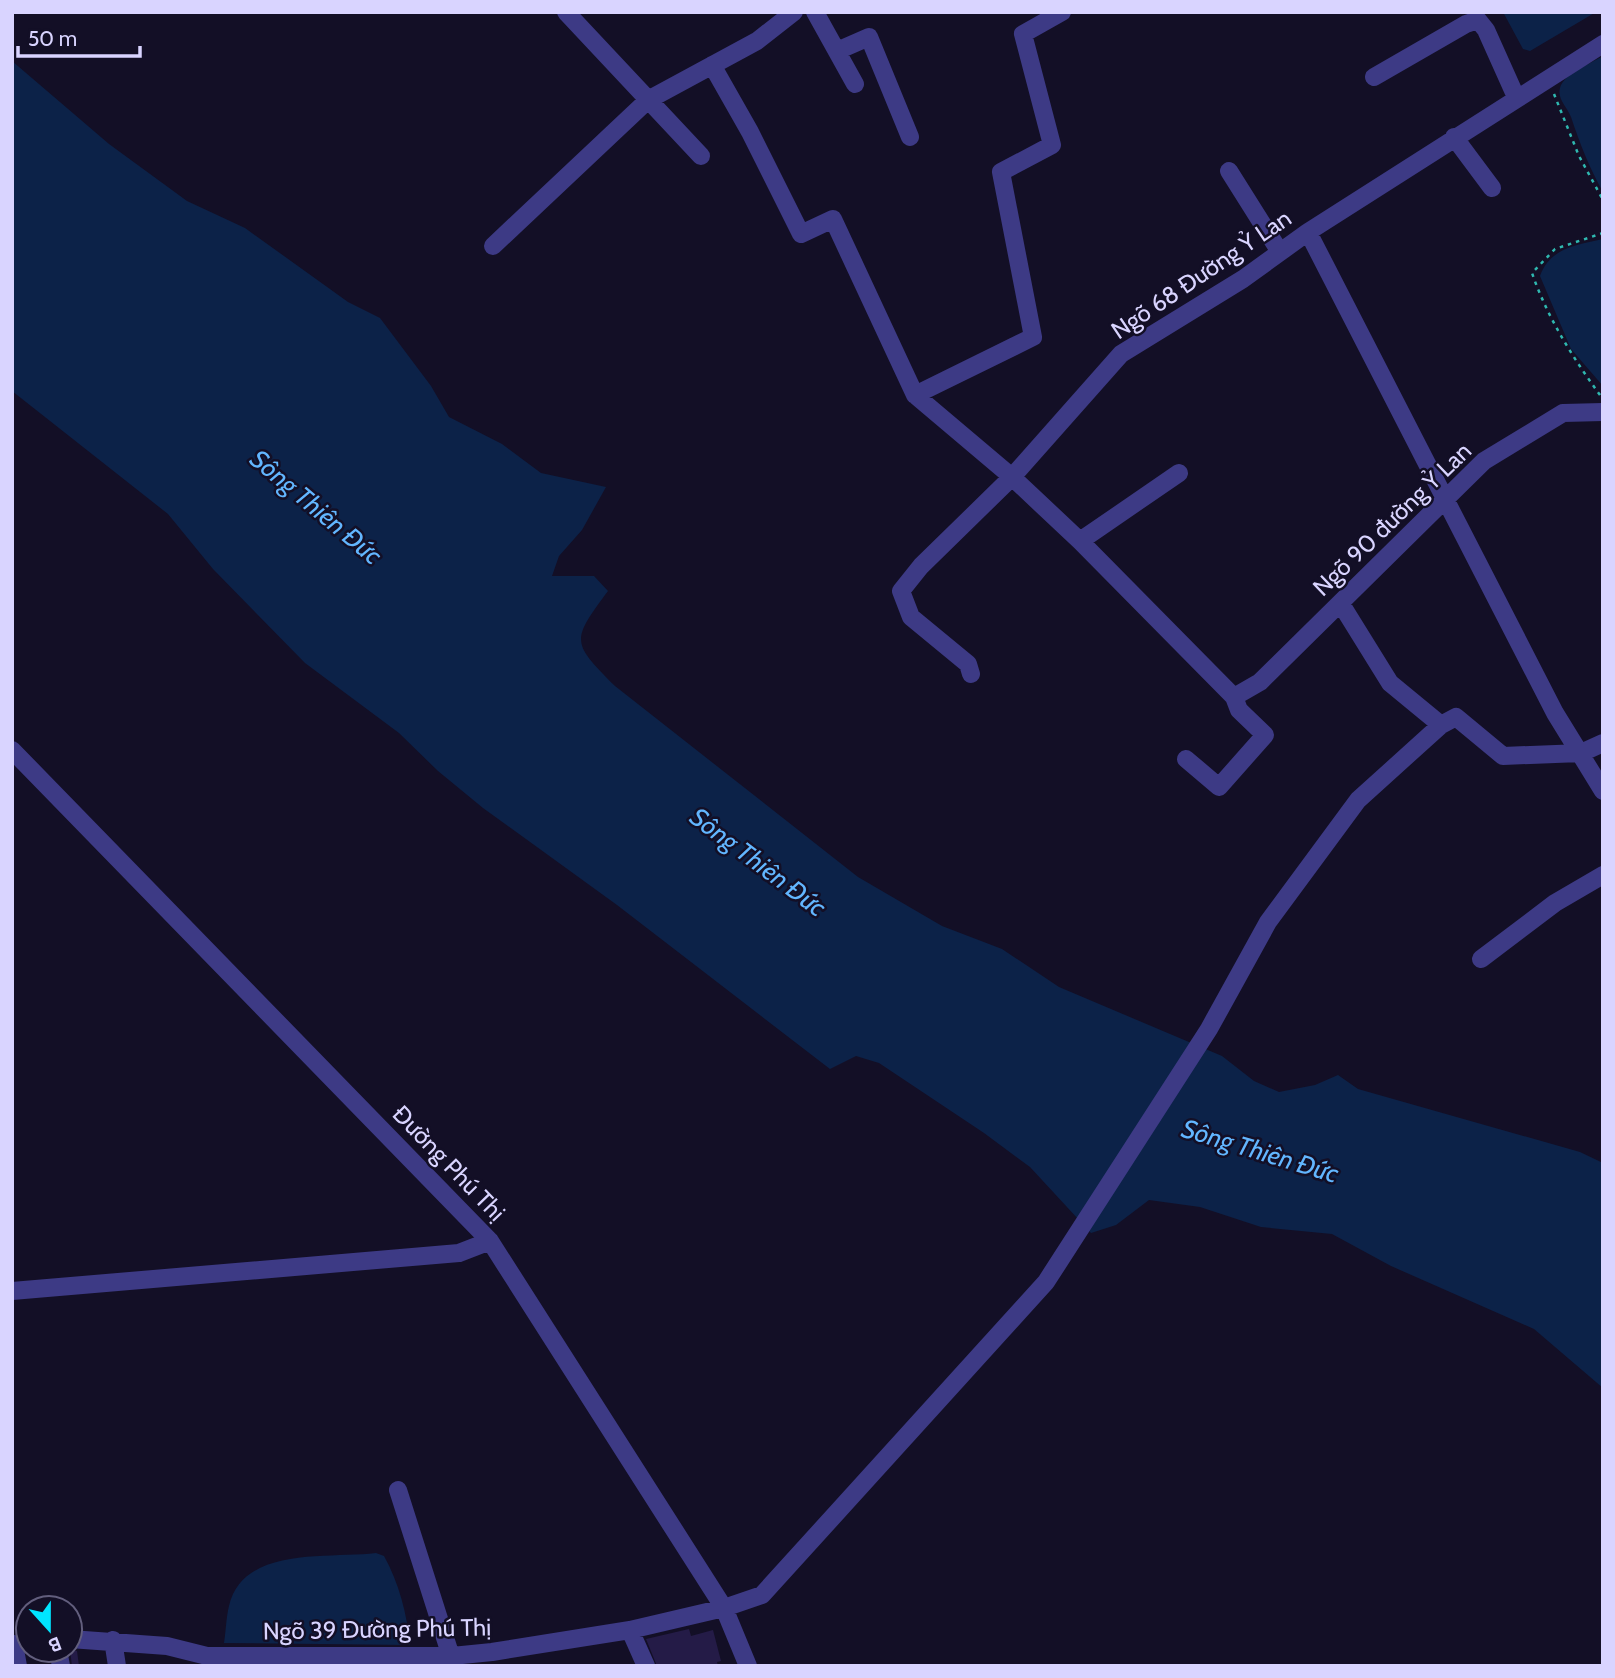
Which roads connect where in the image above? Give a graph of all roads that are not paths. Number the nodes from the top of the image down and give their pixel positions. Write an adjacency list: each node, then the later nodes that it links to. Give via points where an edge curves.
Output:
1 (566, 12): 11 (street)
2 (794, 12): 7 (street, via 757,41)
3 (815, 12): 6 (street)
4 (1062, 12): 20 (street, via 1023,34 1052,145 1001,172 1033,337)
5 (1603, 44): 10 (street, Ngõ 68 Đường Ỷ Lan)
6 (837, 51): 9 (street); 12 (street, via 869,37)
7 (712, 65): 11 (street); 20 (street, via 800,234 833,219)
8 (1374, 77): 10 (street, via 1478,20)
9 (855, 84)
10 (1516, 97): 13 (street, Ngõ 68 Đường Ỷ Lan)
11 (648, 100): 14 (street); 18 (street)
12 (910, 137)
13 (1454, 137): 16 (street); 17 (street, Ngõ 68 Đường Ỷ Lan)
14 (701, 156)
15 (1229, 171): 19 (street)
16 (1492, 188)
17 (1308, 232): 19 (street, Ngõ 68 Đường Ỷ Lan); 24 (street)
18 (494, 246)
19 (1280, 252): 23 (street, Ngõ 68 Đường Ỷ Lan, via 1121,354)
20 (915, 395): 23 (street)
21 (1603, 412): 24 (street, Ngõ 90 đường Ỷ Lan, via 1563,413 1484,461)
22 (1179, 473): 25 (street)
23 (1012, 477): 25 (street); 27 (street, Ngõ 68 Đường Ỷ Lan, via 901,591 911,617 968,664)
24 (1445, 498): 26 (street, Ngõ 90 đường Ỷ Lan); 32 (street, via 1555,713)
25 (1080, 541): 28 (street)
26 (1341, 604): 28 (street, Ngõ 90 đường Ỷ Lan, via 1260,682); 29 (street, via 1390,683)
27 (971, 674)
28 (1234, 697): 33 (street, via 1239,710 1265,735 1259,743 1219,787)
29 (1441, 725): 32 (street, via 1457,717 1503,756); 41 (street, Ngõ 39 Đường Phú Thị, via 1358,800 1268,922 1209,1029 1046,1282 762,1595)
30 (1603, 743): 32 (street)
31 (12, 750): 34 (street, Đường Phú Thị)
32 (1581, 753): 35 (street)
33 (1186, 759)
34 (19, 765): 38 (street, Đường Phú Thị)
35 (1603, 791)
36 (1603, 875): 37 (street)
37 (1480, 959)
38 (490, 1241): 39 (street, via 458,1253); 41 (street, Đường Phú Thị)
39 (12, 1291)
40 (398, 1490): 46 (street)
41 (724, 1608): 42 (street, Ngõ 39 Đường Phú Thị); 49 (street, Đường Phú Thị)
42 (630, 1630): 46 (street, Ngõ 39 Đường Phú Thị); 48 (street)
43 (84, 1639): 44 (street, Ngõ 39 Đường Phú Thị)
44 (113, 1640): 45 (street, Ngõ 39 Đường Phú Thị, via 167,1646); 47 (street)
45 (207, 1661): 46 (street, Ngõ 39 Đường Phú Thị)
46 (453, 1661)
47 (117, 1666)
48 (646, 1666)
49 (748, 1666)

